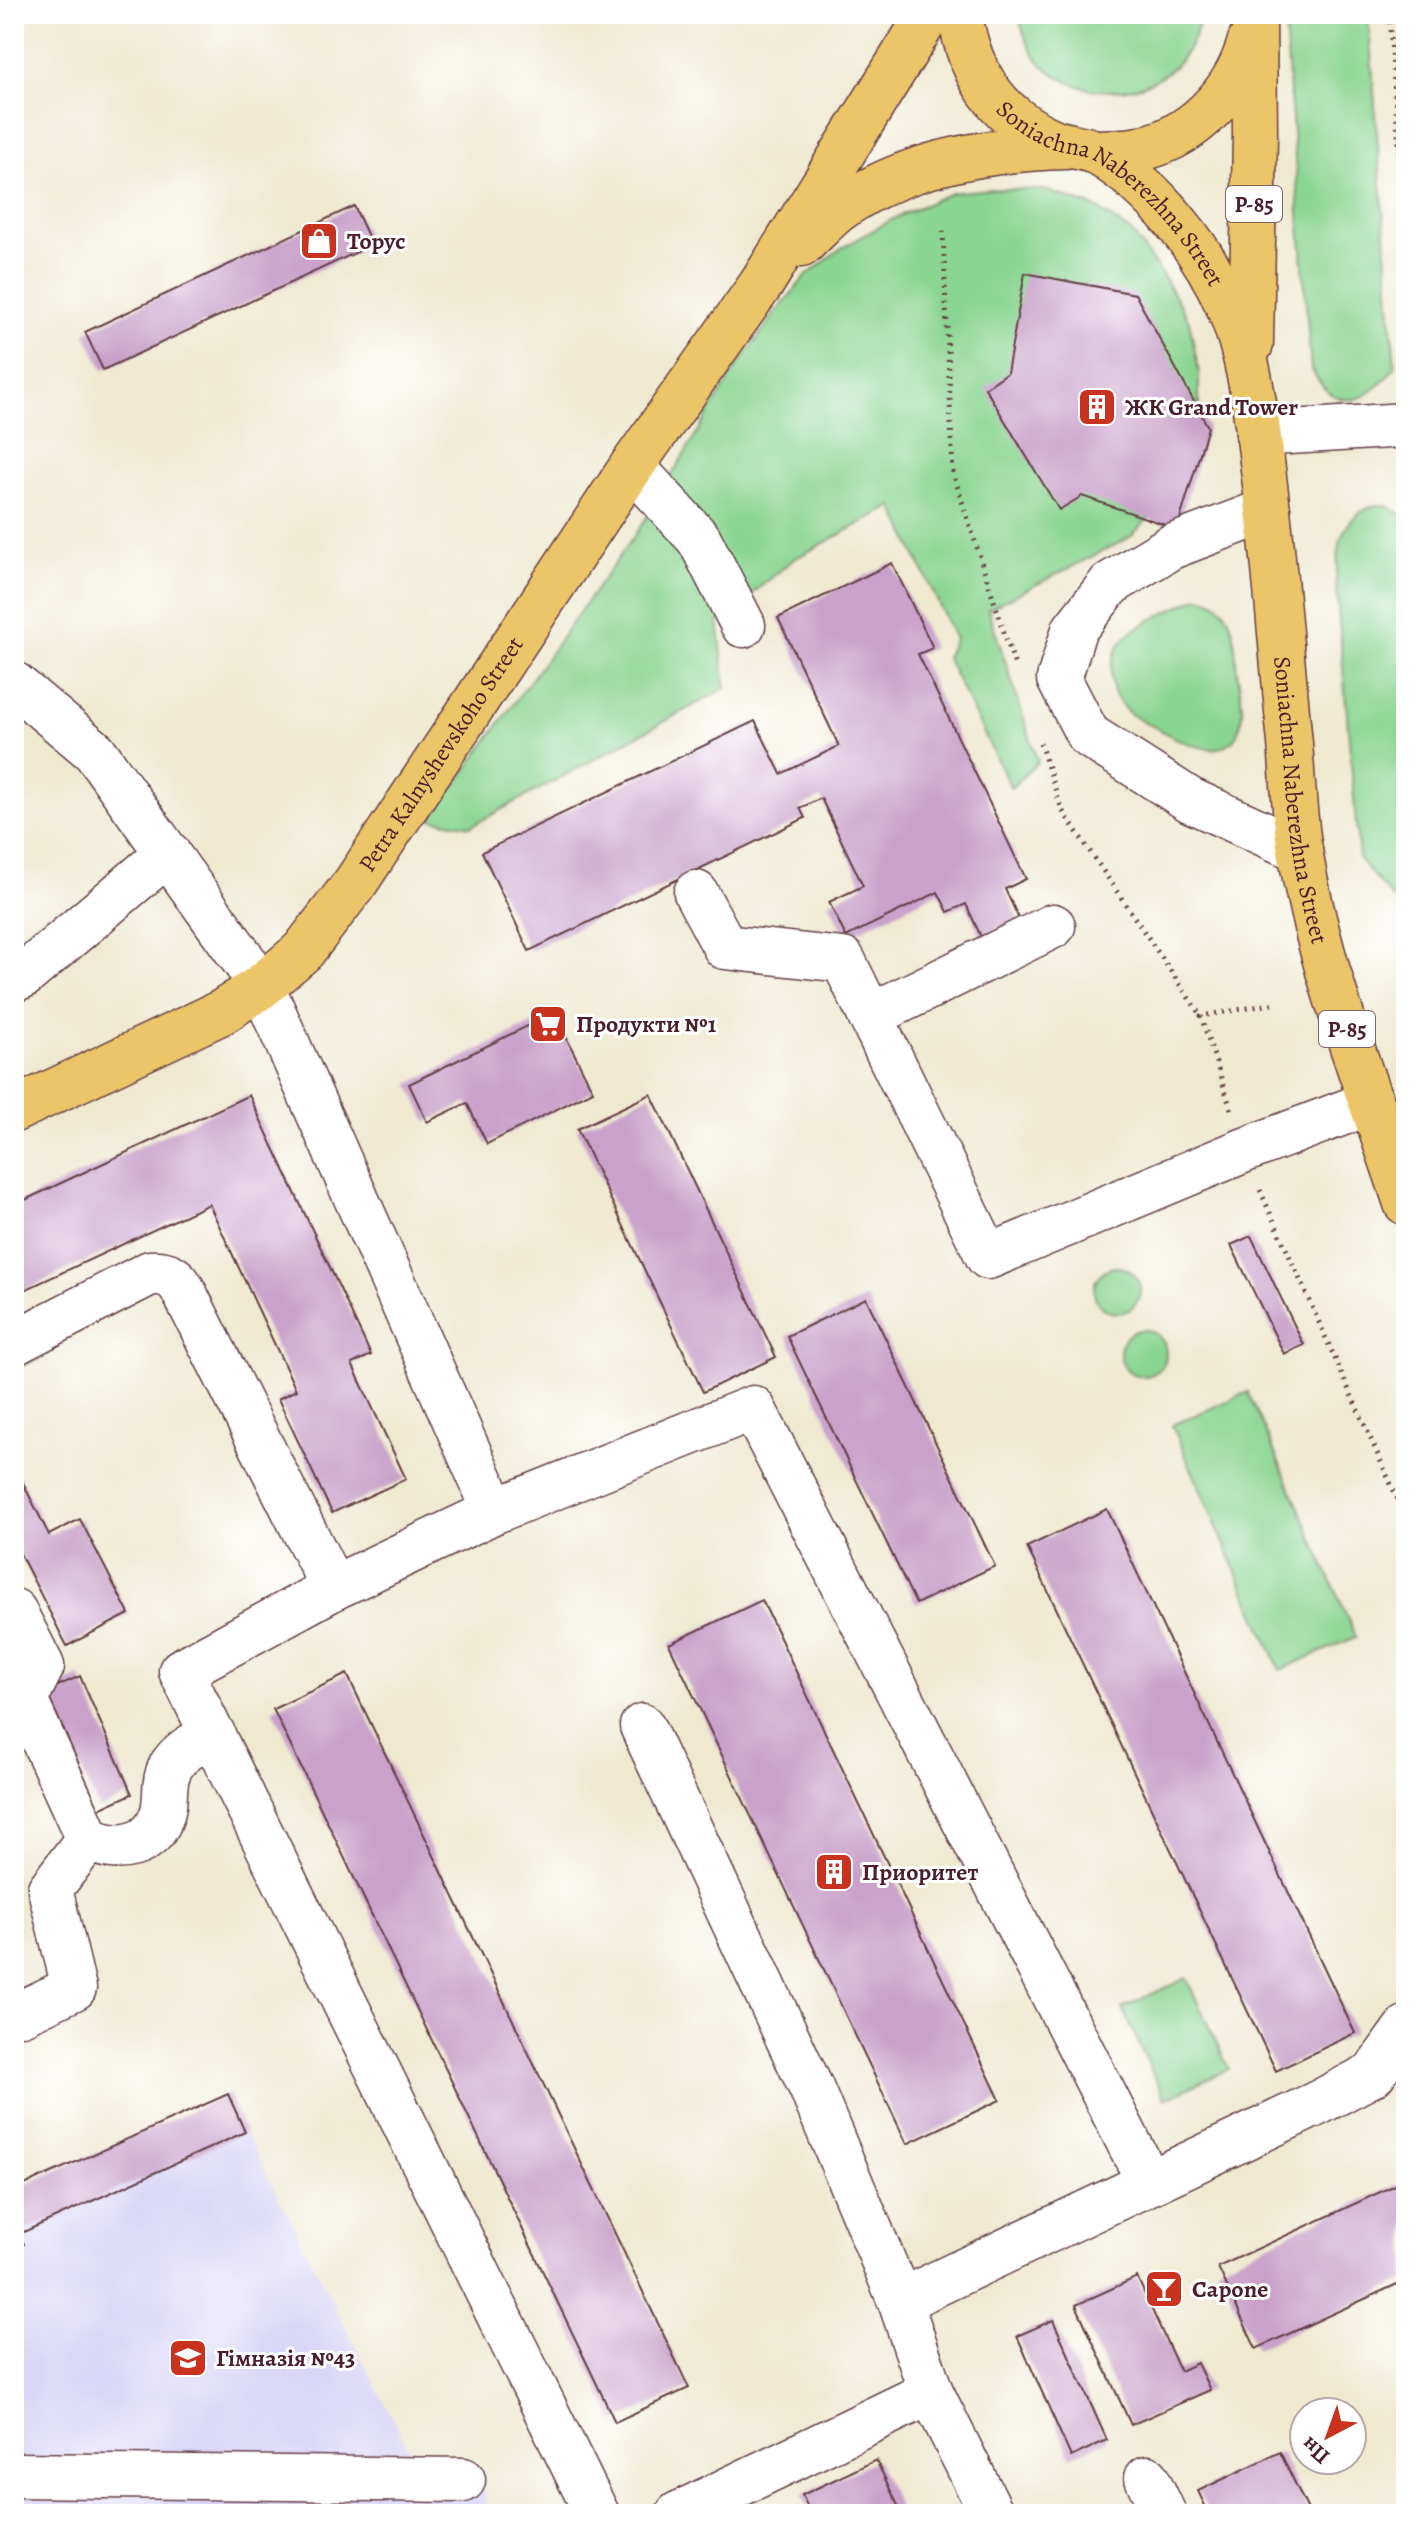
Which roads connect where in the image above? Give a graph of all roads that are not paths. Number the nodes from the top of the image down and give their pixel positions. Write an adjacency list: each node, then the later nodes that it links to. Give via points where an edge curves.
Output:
1 (929, 14): 5 (main road)
2 (960, 14): 4 (main road, Soniachna Naberezhna Street / Р-85, via 964,42 992,96 1039,135)
3 (1254, 20): 4 (main road, via 1245,61 1202,119 1171,138 1135,150); 6 (main road, Soniachna Naberezhna Street / Р-85)
4 (1082, 149): 5 (main road, via 983,152 882,186 839,210); 6 (main road, Soniachna Naberezhna Street / Р-85, via 1160,205 1181,227 1229,307)
5 (762, 283): 9 (main road, Petra Kalnyshevskoho Street)
6 (1251, 382): 8 (main road, Soniachna Naberezhna Street / Р-85)
7 (1406, 425): 8 (lane)
8 (1258, 434): 10 (main road, Soniachna Naberezhna Street / Р-85)
9 (632, 466): 11 (lane, via 699,539); 18 (main road, Petra Kalnyshevskoho Street, via 356,882 303,951)
10 (1268, 510): 13 (main road, Soniachna Naberezhna Street / Р-85); 13 (lane, via 1171,547 1110,584 1074,630 1059,679 1088,735 1190,800)
11 (743, 625)
12 (14, 684): 14 (lane, via 95,752)
13 (1300, 850): 20 (main road, Soniachna Naberezhna Street / Р-85, via 1331,983)
14 (168, 853): 17 (lane); 18 (lane)
15 (696, 893): 19 (lane, via 725,947 843,960)
16 (1053, 926): 19 (lane)
17 (14, 980)
18 (262, 986): 21 (main road, Petra Kalnyshevskoho Street, via 222,1012); 24 (lane)
19 (870, 1016): 20 (lane, via 988,1257)
20 (1372, 1102): 22 (main road, Soniachna Naberezhna Street / Р-85)
21 (14, 1110)
22 (1406, 1203)
23 (14, 1343): 25 (lane, via 150,1273 173,1277)
24 (495, 1511): 25 (lane); 32 (lane, via 753,1408)
25 (333, 1588): 28 (lane, via 181,1671)
26 (14, 1611): 29 (lane, via 42,1666 25,1700)
27 (642, 1726): 33 (lane, via 812,2090)
28 (213, 1734): 29 (lane, via 173,1763 163,1811 147,1838 118,1848); 37 (lane)
29 (88, 1839): 30 (lane, via 50,1889 74,1988 21,2013)
30 (14, 2010)
31 (1406, 2028): 32 (lane, via 1373,2074)
32 (1149, 2182): 33 (lane)
33 (900, 2301): 34 (lane)
34 (931, 2392): 38 (lane); 39 (lane)
35 (14, 2475): 36 (lane)
36 (463, 2480)
37 (597, 2514)
38 (678, 2514)
39 (992, 2514)

